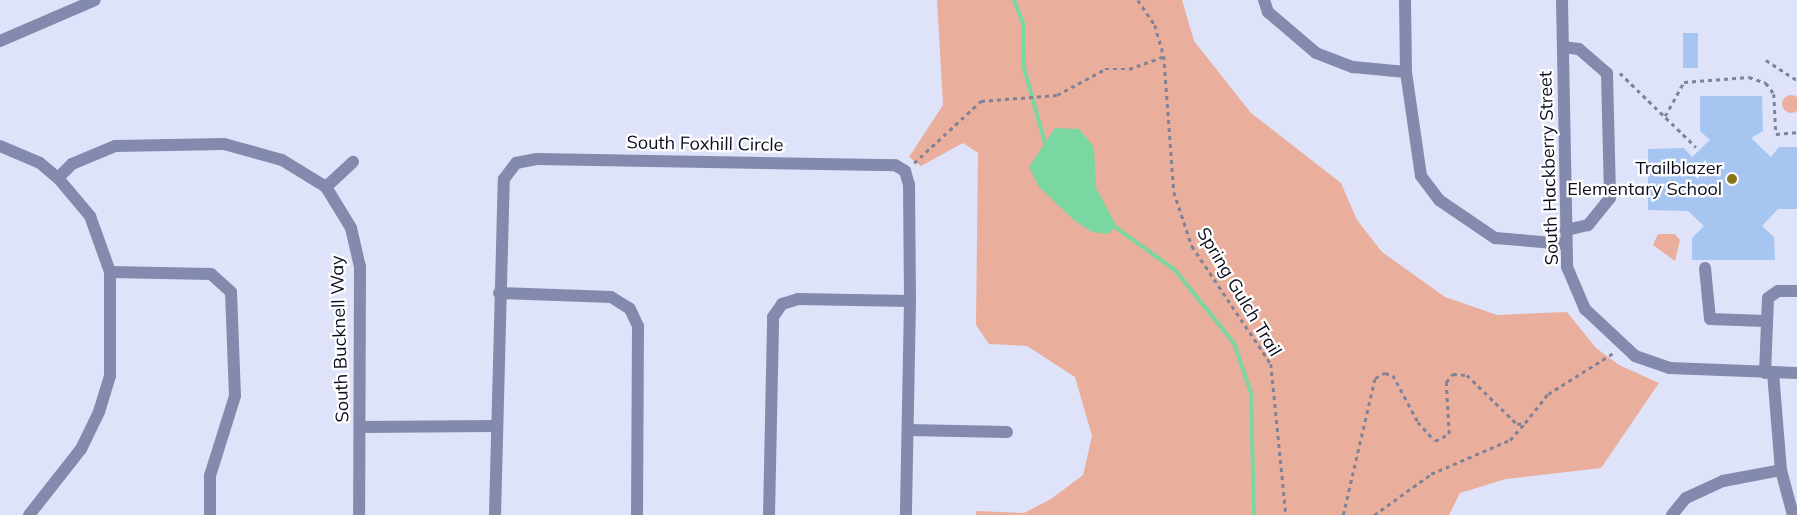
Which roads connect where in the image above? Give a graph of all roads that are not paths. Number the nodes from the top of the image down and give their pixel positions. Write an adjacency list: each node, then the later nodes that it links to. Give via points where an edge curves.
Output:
1 (71, 0): 6 (street)
2 (95, 0): 6 (street)
3 (1264, 0): 9 (street, via 1268,12 1316,53 1353,67)
4 (1405, 0): 9 (street)
5 (1562, 0): 8 (street, South Hackberry Street)
6 (66, 13): 7 (street)
7 (0, 41)
8 (1563, 47): 14 (street, South Hackberry Street); 14 (street, via 1579,49 1607,73 1610,198 1588,225)
9 (1406, 72): 15 (street, via 1414,150 1421,176 1438,200 1495,238)
10 (0, 146): 12 (street, via 40,162)
11 (353, 162): 13 (street)
12 (58, 178): 13 (street, South Bucknell Way, via 72,164 115,146 224,144 282,160); 17 (street, via 90,216)
13 (326, 187): 25 (street, South Bucknell Way, via 351,228 360,266)
14 (1566, 230): 15 (street, South Hackberry Street)
15 (1566, 244): 22 (street, South Hackberry Street, via 1567,267 1585,309 1624,347 1669,368)
16 (1704, 268): 21 (street, via 1710,319)
17 (110, 272): 29 (street, via 110,376 99,412 81,448); 30 (street, via 211,274 231,292 235,396 210,476)
18 (1797, 291): 21 (street, via 1772,293)
19 (499, 292): 20 (street, South Foxhill Circle, via 504,179 516,163 537,159 895,165 905,171 909,185); 24 (street, South Foxhill Circle); 33 (street, via 611,298 630,309 638,326)
20 (910, 301): 26 (street); 34 (street, via 798,299 782,304 774,317)
21 (1766, 321): 22 (street)
22 (1769, 373): 23 (street, South Hackberry Street); 28 (street)
23 (1797, 373)
24 (495, 426): 25 (street); 32 (street, South Foxhill Circle)
25 (360, 427): 31 (street, South Bucknell Way)
26 (908, 430): 27 (street); 35 (street)
27 (1007, 432)
28 (1780, 470): 36 (street, via 1723,481 1686,498); 37 (street)
29 (29, 515)
30 (210, 515)
31 (359, 515)
32 (495, 515)
33 (637, 515)
34 (769, 515)
35 (906, 515)
36 (1672, 515)
37 (1793, 515)

